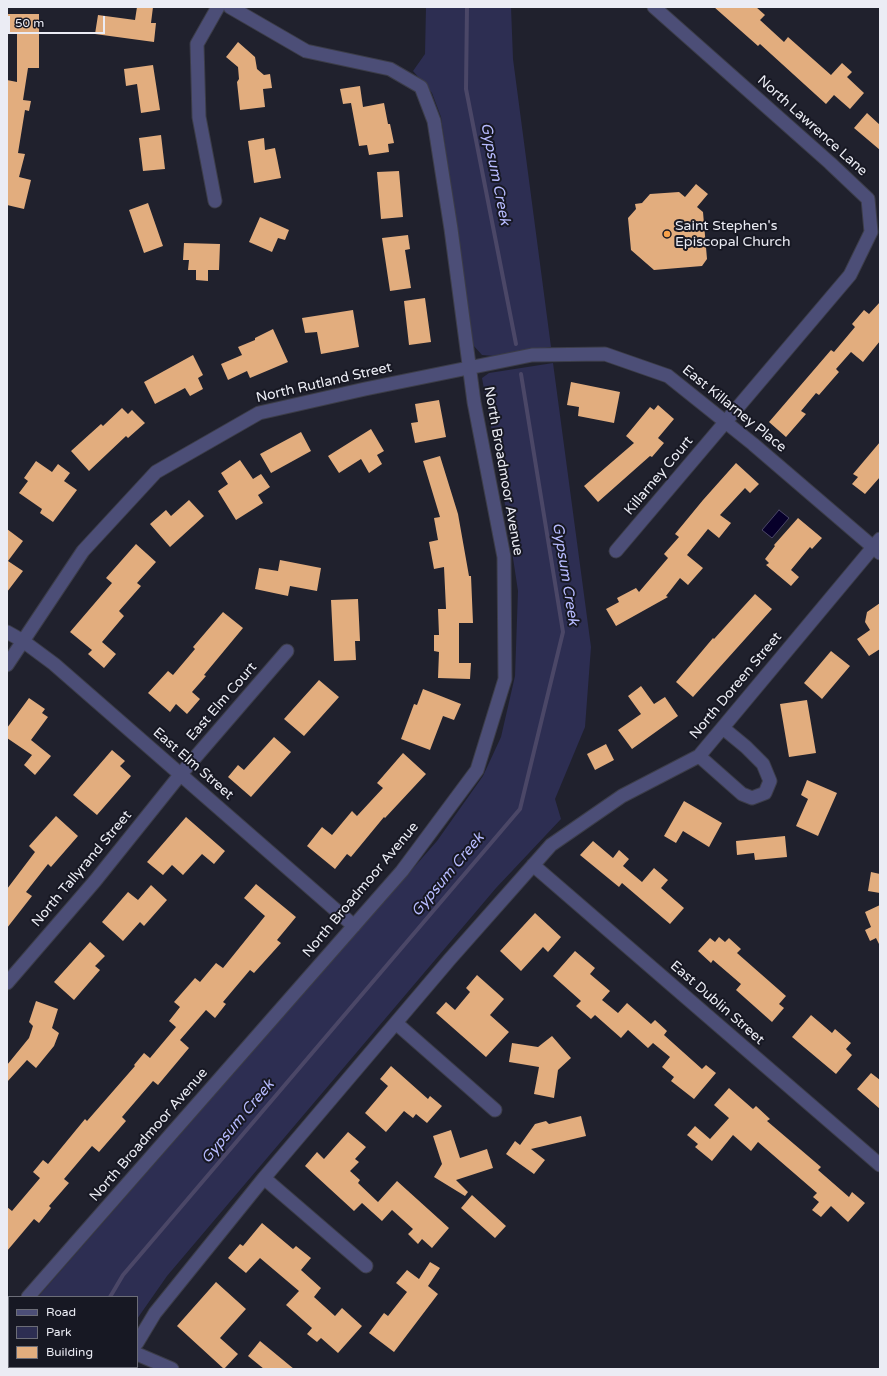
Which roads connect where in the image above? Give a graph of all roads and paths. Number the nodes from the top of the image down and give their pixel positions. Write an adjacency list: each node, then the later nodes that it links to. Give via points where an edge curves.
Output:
1 (218, 7): 4 (street, via 197,44 199,117)
2 (230, 7): 5 (street, North Broadmoor Avenue, via 306,51 390,69 421,86 434,121)
3 (654, 7): 6 (street, North Lawrence Lane, via 868,199 871,232 850,275)
4 (215, 201)
5 (469, 369): 6 (street, East Killarney Place, via 532,355 605,354 668,376); 10 (street, North Rutland Street, via 259,413 156,472 83,551); 17 (street, North Broadmoor Avenue, via 504,557 505,679 477,770 402,871)
6 (726, 422): 7 (street, East Killarney Place); 8 (street, Killarney Court)
7 (878, 546): 13 (street, North Doreen Street)
8 (616, 551)
9 (7, 632): 10 (street, East Elm Street)
10 (23, 641): 12 (street, North Rutland Street); 15 (street, East Elm Street, via 54,664)
11 (287, 651): 15 (street, East Elm Court)
12 (7, 665)
13 (723, 728): 14 (street, North Doreen Street); 14 (street, via 763,764 770,781 765,793 752,798 742,794)
14 (699, 756): 16 (street, North Doreen Street, via 622,796 551,845)
15 (180, 775): 17 (street, East Elm Street); 18 (street, North Tallyrand Street, via 95,881)
16 (533, 865): 19 (street); 21 (street, East Dublin Street)
17 (354, 926): 24 (street, North Broadmoor Avenue)
18 (7, 982)
19 (396, 1023): 20 (street); 22 (street)
20 (495, 1110)
21 (880, 1165)
22 (264, 1178): 23 (street); 25 (street, via 154,1313)
23 (366, 1266)
24 (29, 1296)
25 (138, 1341)
26 (138, 1354): 27 (street)
27 (172, 1369)

